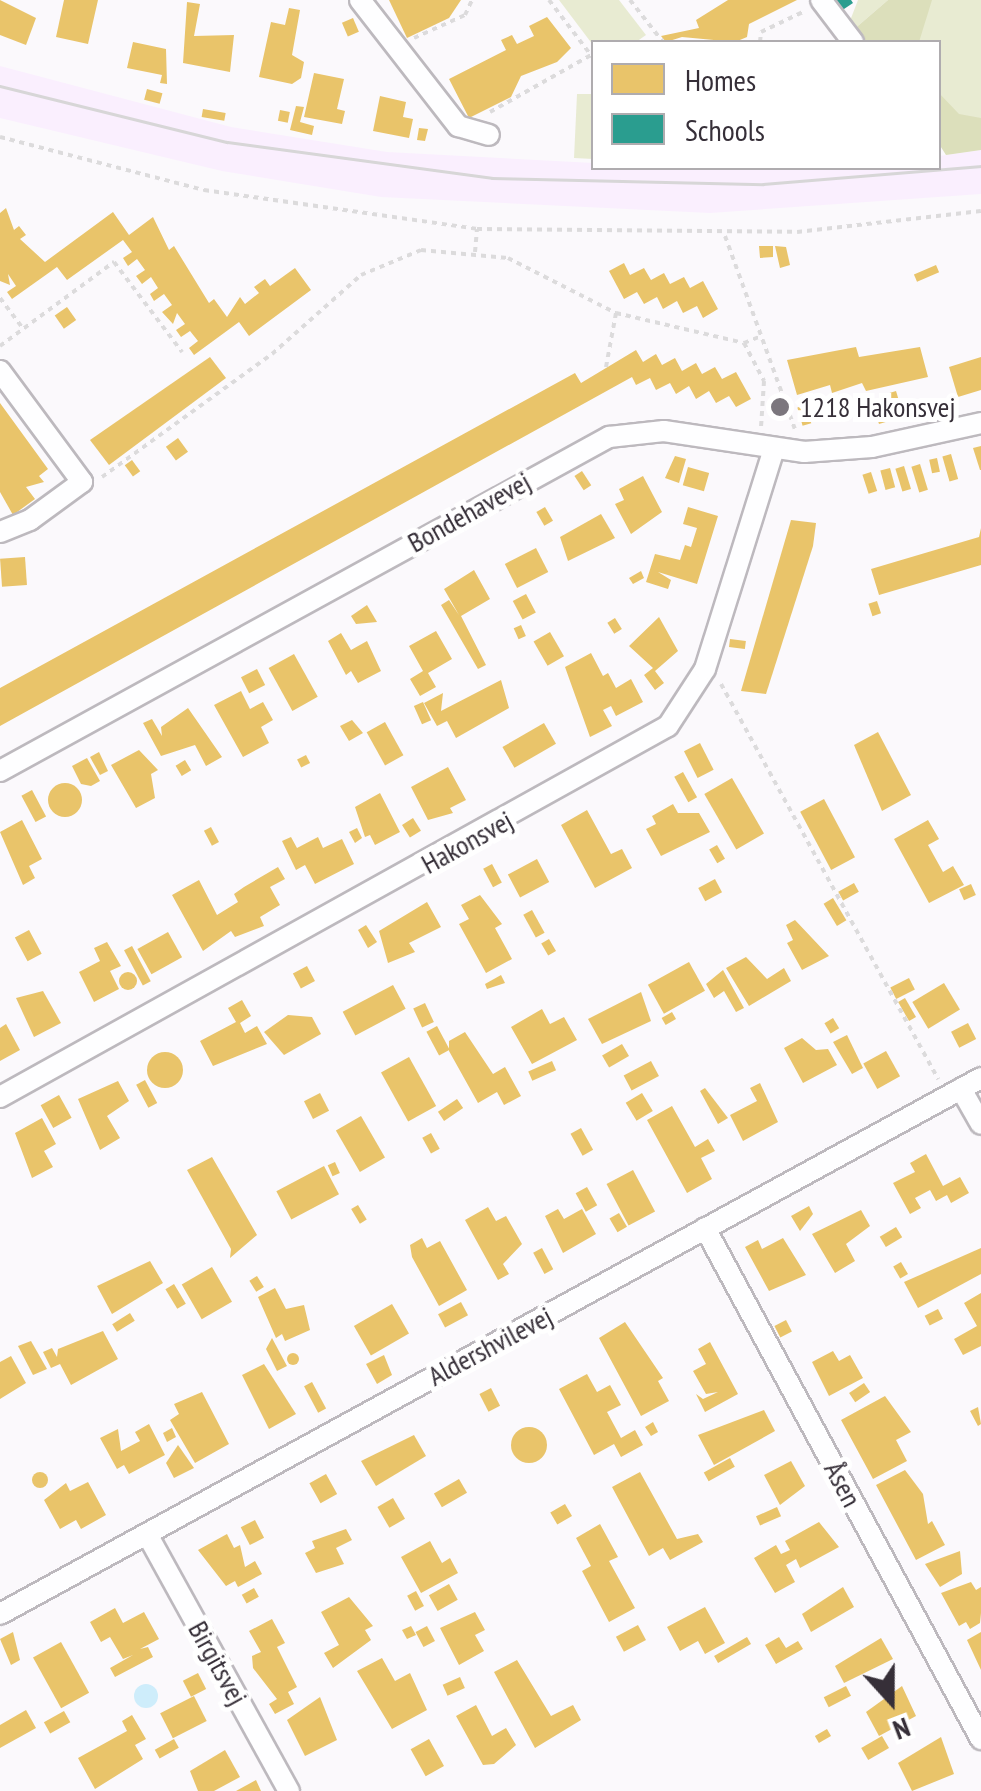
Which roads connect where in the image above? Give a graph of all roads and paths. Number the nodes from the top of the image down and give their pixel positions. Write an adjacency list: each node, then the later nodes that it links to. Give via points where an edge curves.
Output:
1 (360, 0): 9 (street)
2 (472, 0): 9 (path, via 465,15)
3 (549, 0): 10 (path)
4 (630, 0): 6 (path)
5 (822, 1): 7 (path, via 761,32); 8 (street)
6 (661, 40)
7 (760, 40)
8 (851, 40)
9 (396, 46): 12 (street)
10 (591, 56)
11 (591, 57): 12 (path)
12 (458, 126): 13 (street)
13 (490, 135)
14 (0, 137): 16 (path, via 204,190)
15 (981, 211): 17 (path)
16 (477, 229): 17 (path); 18 (path)
17 (724, 234): 22 (path)
18 (475, 252): 20 (path, via 530,266); 31 (path, via 421,250 376,267 272,354 100,479)
19 (0, 298): 21 (path)
20 (616, 313): 23 (path); 26 (path)
21 (23, 329): 24 (path); 25 (path, via 114,262)
22 (762, 336): 23 (path); 30 (path)
23 (744, 343): 29 (path, via 764,381)
24 (0, 346)
25 (182, 352)
26 (606, 367)
27 (0, 370): 31 (street)
28 (981, 423): 30 (street, Bondehavevej, via 872,448)
29 (766, 448): 30 (street, Bondehavevej); 33 (street, Hakonsvej); 34 (street, Bondehavevej, via 664,432 609,437)
30 (804, 452)
31 (82, 482): 32 (street, via 30,520)
32 (0, 532)
33 (705, 669): 36 (path, via 720,682); 37 (street, Hakonsvej, via 690,700 642,746)
34 (0, 770)
35 (981, 1078): 36 (street, Aldershvilevej)
36 (955, 1092): 38 (street); 39 (street, Aldershvilevej)
37 (0, 1097)
38 (981, 1124)
39 (705, 1228): 40 (street, Aldershvilevej); 42 (street, Åsen)
40 (147, 1534): 41 (street, Aldershvilevej); 43 (street, Birgitsvej)
41 (0, 1614)
42 (981, 1739)
43 (289, 1791)

